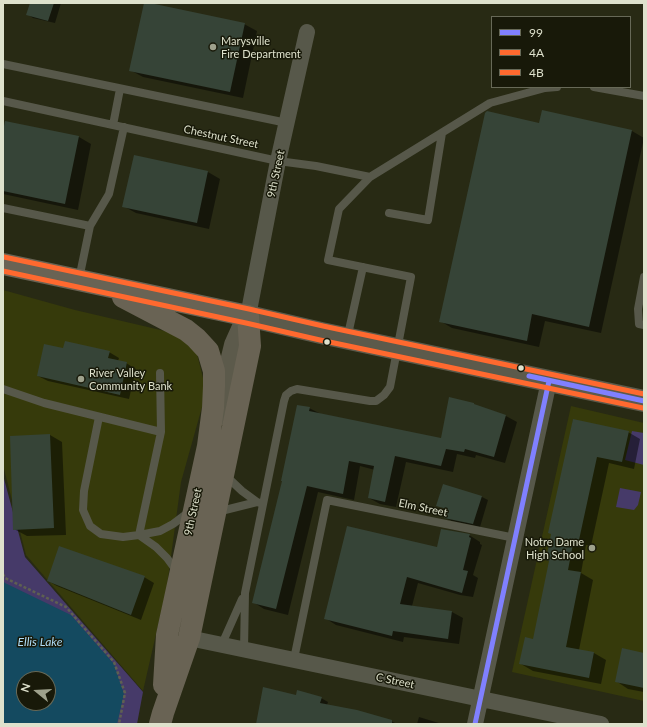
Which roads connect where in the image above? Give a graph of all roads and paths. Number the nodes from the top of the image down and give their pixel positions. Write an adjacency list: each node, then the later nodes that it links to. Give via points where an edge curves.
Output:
1 (307, 32): 8 (street, 9th Street)
2 (3, 64): 5 (lane)
3 (545, 88): 11 (lane, via 490,103)
4 (600, 88): 6 (lane)
5 (120, 89): 8 (lane); 9 (lane)
6 (644, 96)
7 (3, 101): 9 (lane, Chestnut Street)
8 (287, 123): 12 (street, 9th Street)
9 (113, 125): 10 (lane, Chestnut Street)
10 (124, 127): 12 (lane, Chestnut Street); 16 (lane, via 109,194)
11 (442, 133): 13 (lane); 15 (lane, via 428,220)
12 (278, 161): 13 (lane, Chestnut Street); 21 (street, 9th Street)
13 (370, 177): 18 (lane, via 339,209 328,260)
14 (3, 208): 16 (lane)
15 (388, 213)
16 (90, 226): 20 (lane)
17 (3, 264): 20 (highway)
18 (363, 267): 23 (lane); 24 (lane, via 411,277)
19 (644, 277): 22 (lane, via 638,309 639,324)
20 (89, 282): 21 (highway); 31 (highway, via 186,330 208,352 214,371)
21 (248, 316): 23 (main road); 31 (main road, 9th Street, via 235,345); 32 (highway, 9th Street, via 250,346)
22 (644, 325)
23 (347, 338): 24 (main road)
24 (398, 349): 26 (main road); 33 (lane, via 390,387 376,401 297,390 286,395)
25 (160, 372): 30 (lane)
26 (549, 380): 28 (main road); 37 (street)
27 (3, 389): 29 (lane)
28 (644, 401)
29 (99, 417): 30 (lane); 36 (lane, via 84,490 83,510 90,526 101,534 123,537)
30 (161, 432): 36 (lane)
31 (208, 446): 34 (highway, 9th Street)
32 (223, 473): 33 (lane, via 242,491); 35 (highway, 9th Street)
33 (260, 503): 35 (lane); 40 (lane)
34 (194, 508): 36 (lane, via 160,531); 39 (highway, 9th Street)
35 (215, 513): 41 (highway, 9th Street)
36 (139, 535): 39 (lane, via 156,547)
37 (515, 538): 44 (lane, Elm Street, via 328,500); 45 (street)
38 (3, 574): 47 (path, via 5,578 66,607 114,662 125,693)
39 (180, 576): 46 (highway, 9th Street, via 167,635)
40 (244, 593): 42 (lane); 43 (lane)
41 (189, 638): 42 (street, C Street); 46 (highway, 9th Street)
42 (222, 644): 43 (street, C Street)
43 (244, 650): 44 (street, C Street)
44 (294, 660): 45 (street, C Street)
45 (480, 700): 48 (street); 49 (street, C Street)
46 (162, 718)
47 (119, 724)
48 (475, 724)
49 (601, 724)

